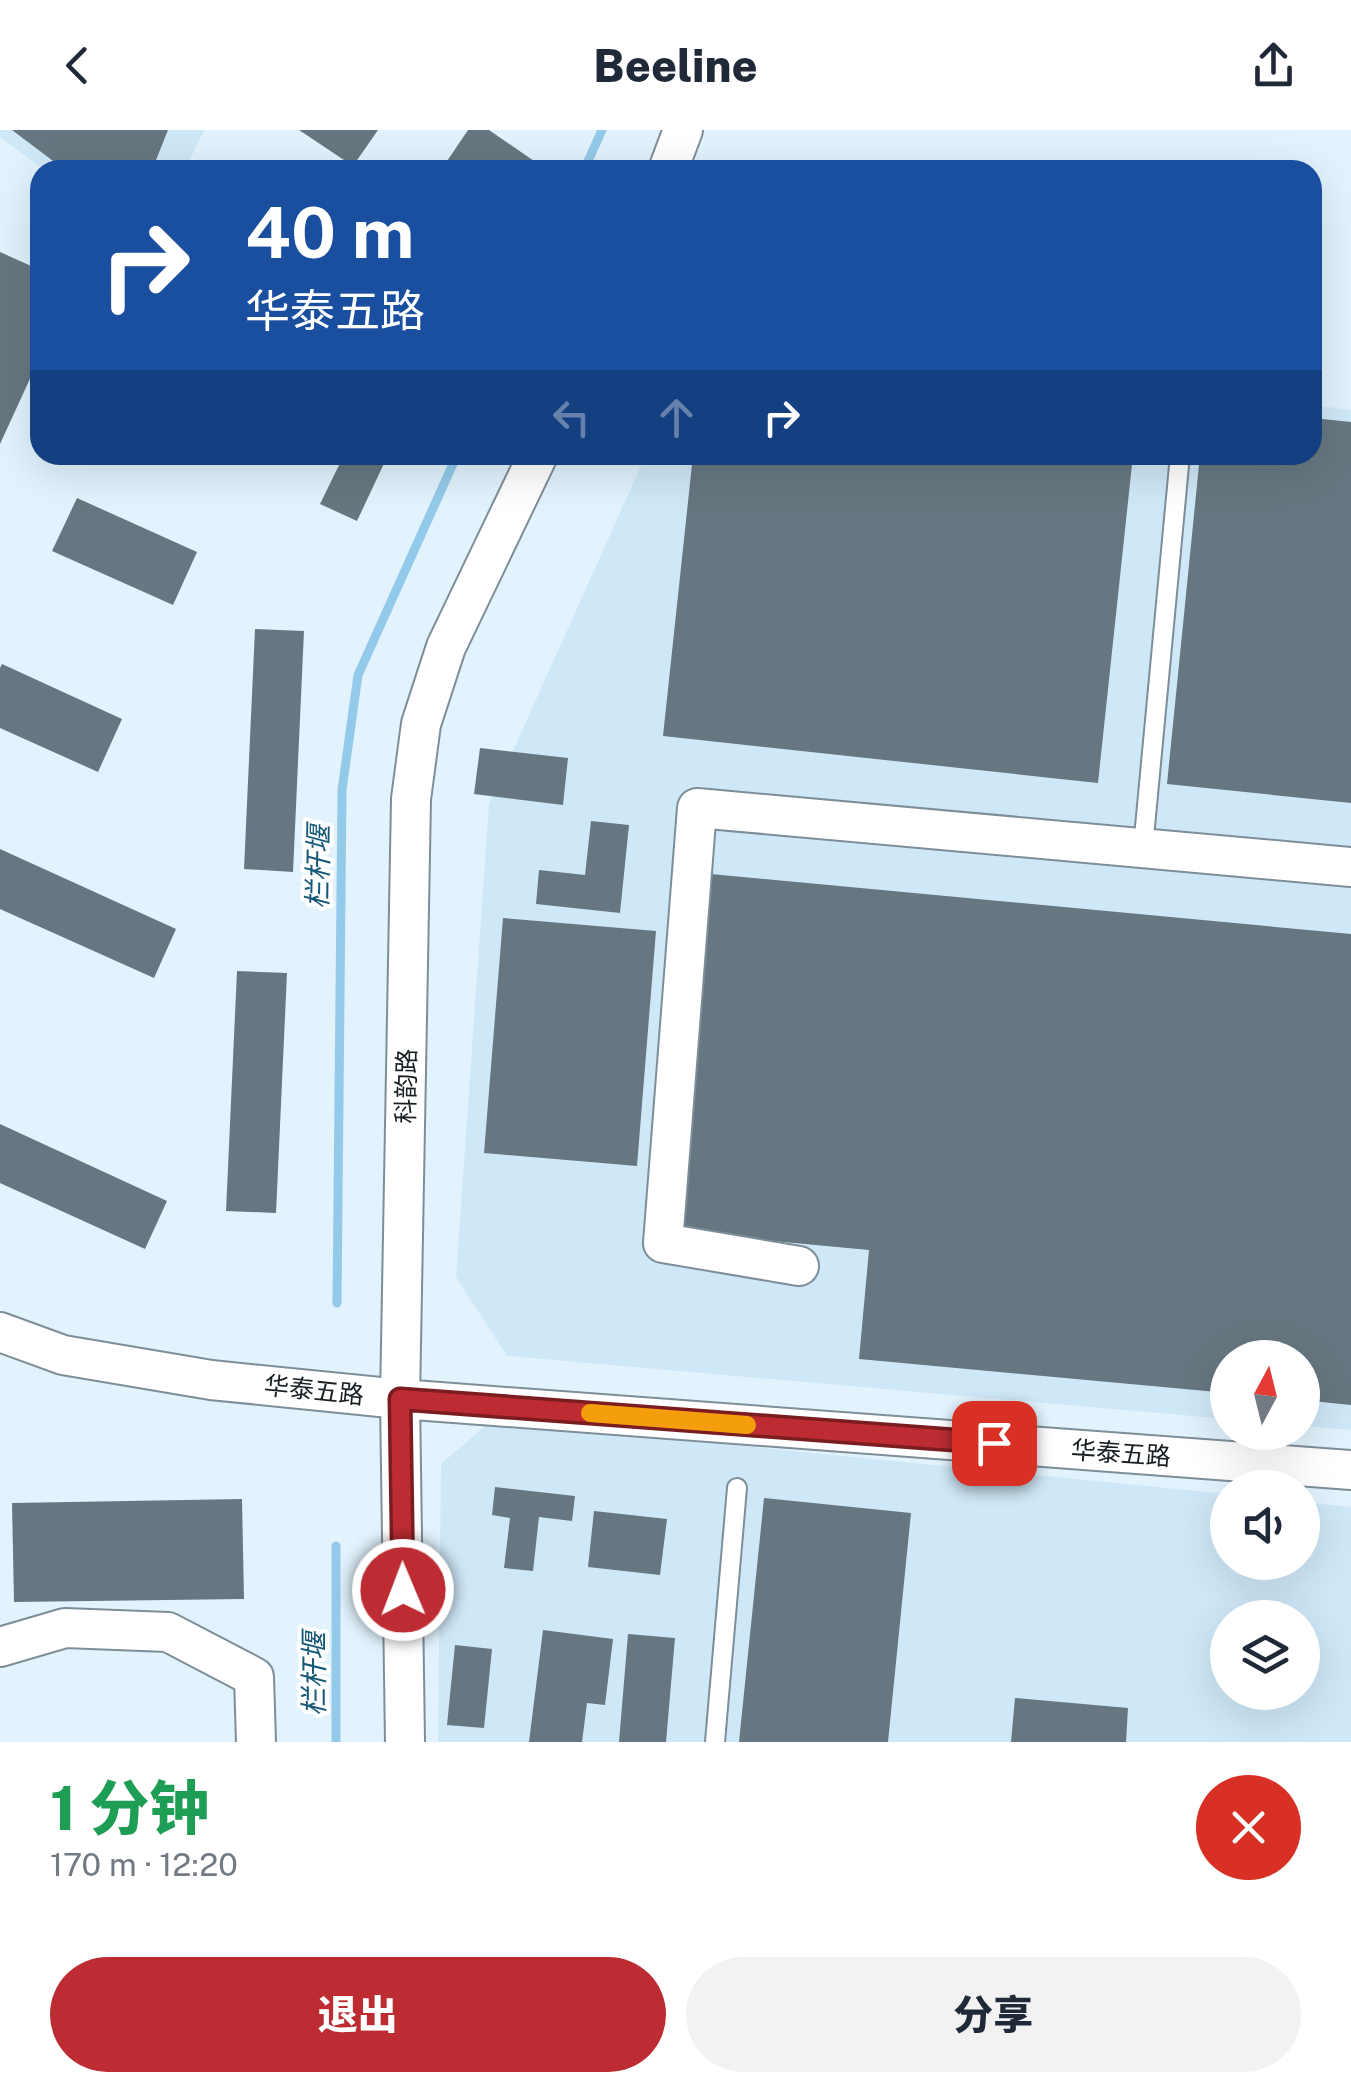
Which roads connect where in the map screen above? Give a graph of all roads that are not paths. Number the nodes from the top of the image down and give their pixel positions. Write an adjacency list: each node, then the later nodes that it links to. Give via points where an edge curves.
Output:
1 (533, 465): 7 (street, 科韵路, via 446,647 421,724 411,799)
2 (1179, 465): 3 (lane)
3 (1144, 848): 4 (street); 5 (street, via 697,808 662,1243)
4 (1351, 867)
5 (799, 1266)
6 (0, 1332): 7 (street, 华泰五路, via 63,1355 136,1368)
7 (400, 1399): 8 (street, 华泰五路); 12 (street, 科韵路)
8 (1351, 1470)
9 (738, 1488): 13 (lane)
10 (0, 1647): 11 (street, via 65,1628 168,1632 254,1677)
11 (256, 1742)
12 (405, 1742)
13 (716, 1742)

